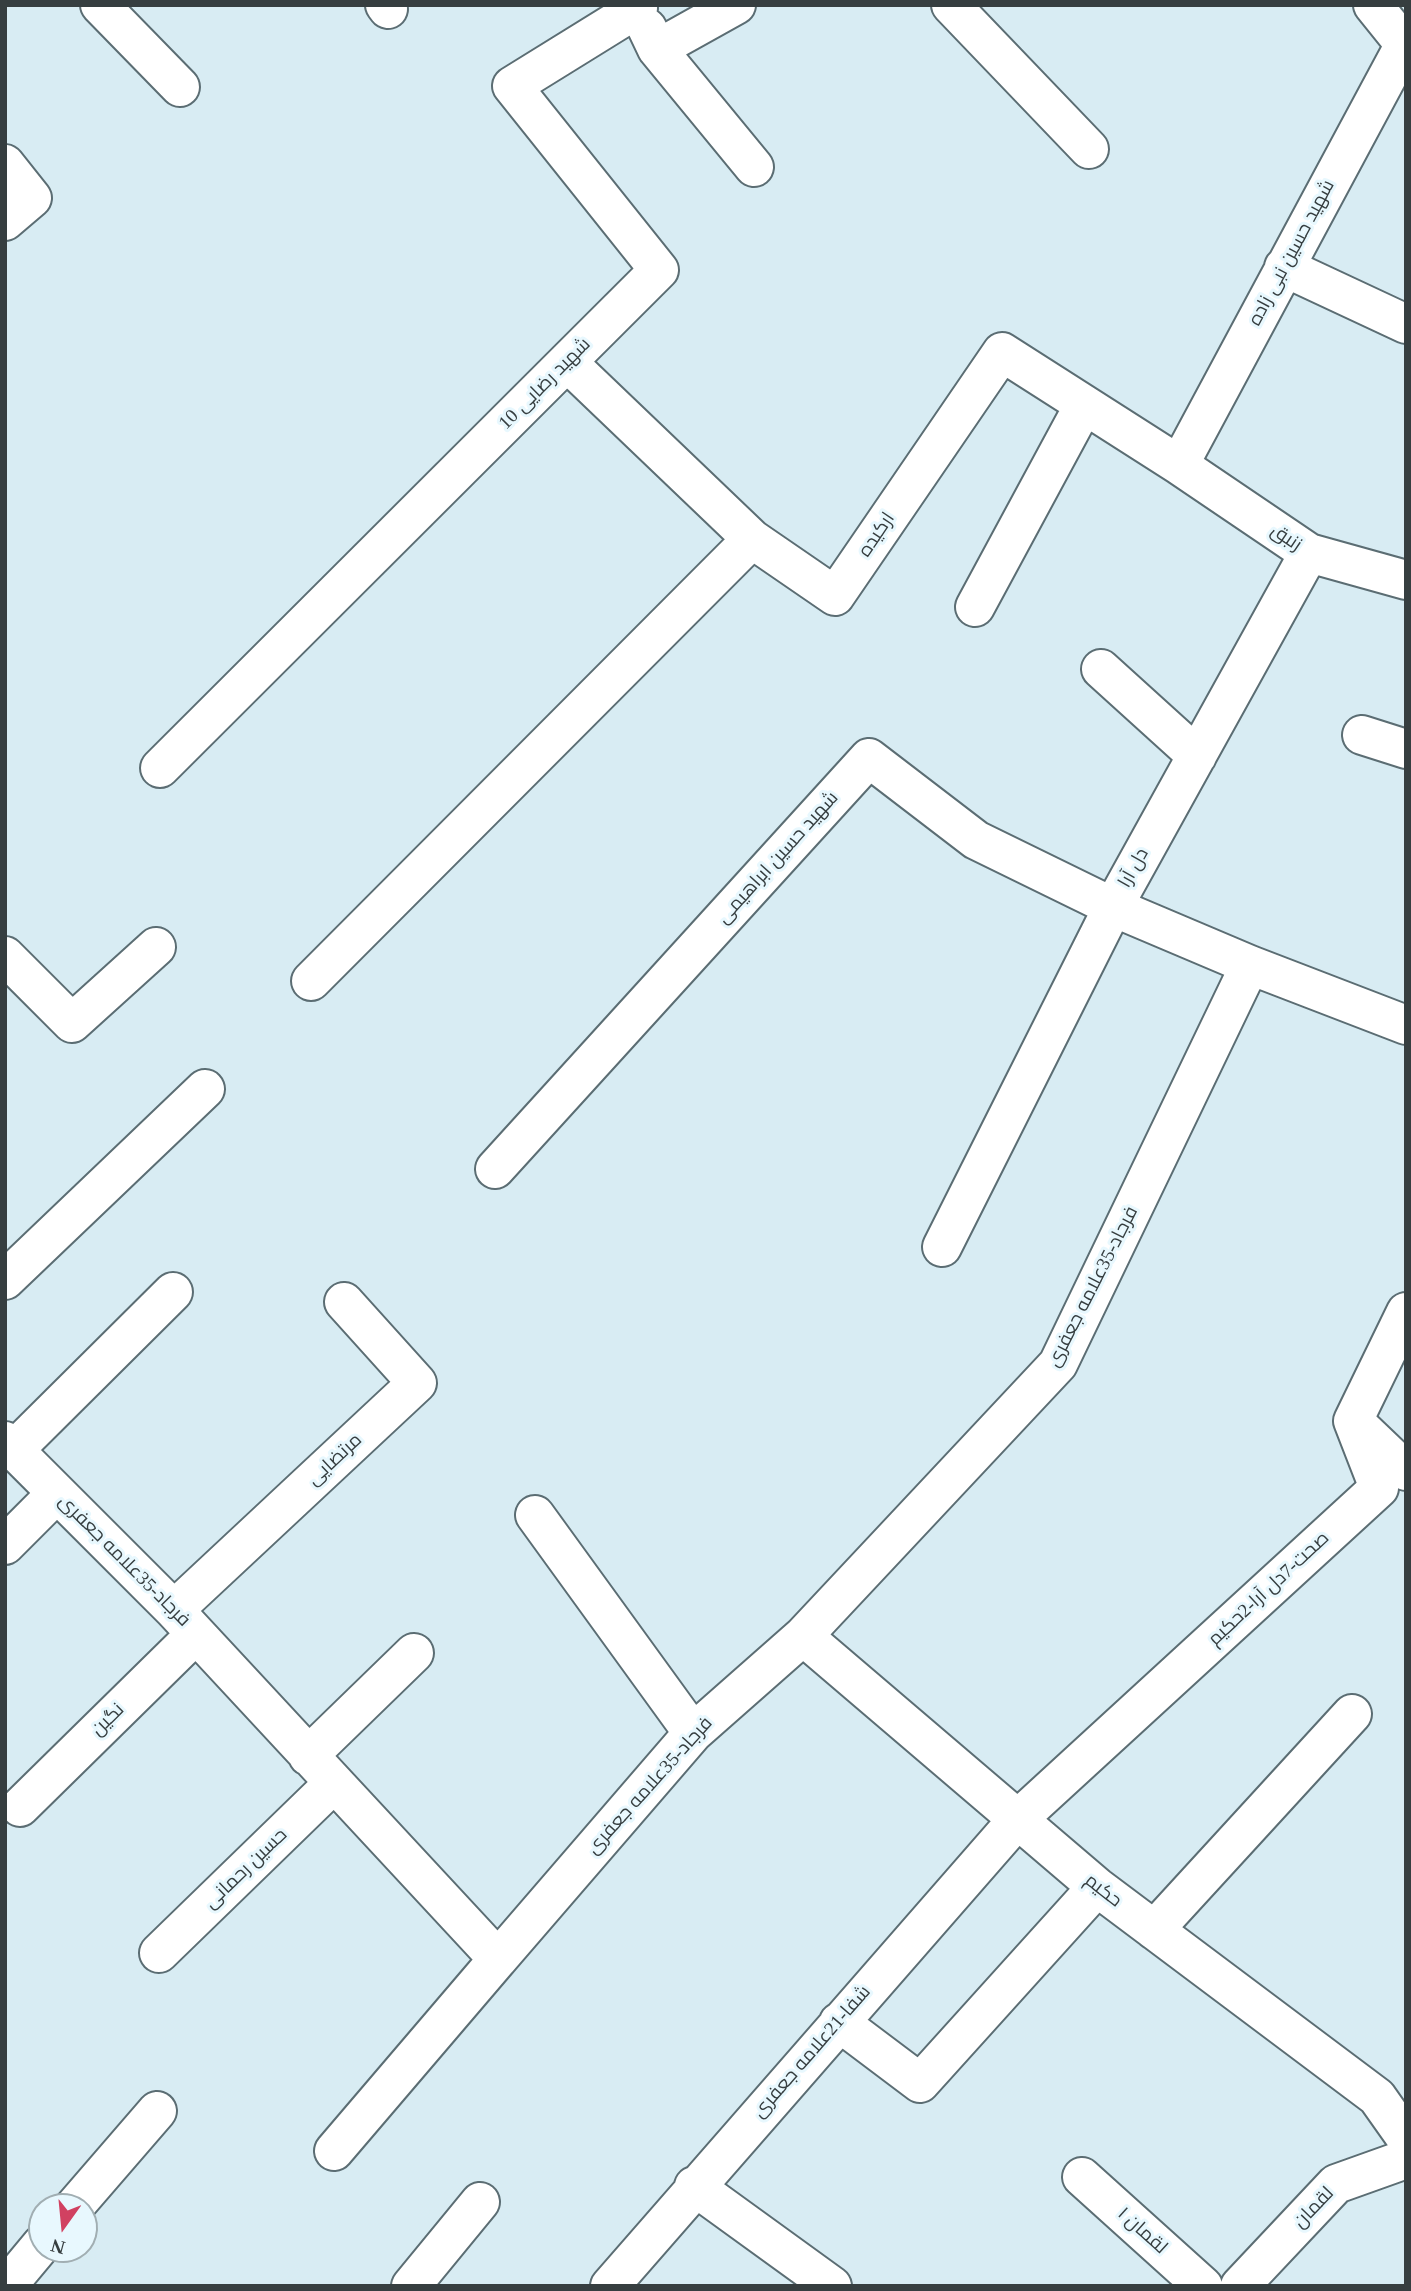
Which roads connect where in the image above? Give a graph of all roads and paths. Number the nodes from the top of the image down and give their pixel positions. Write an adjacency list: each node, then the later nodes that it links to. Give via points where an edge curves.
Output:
1 (100, 5): 8 (street)
2 (736, 5): 7 (street)
3 (951, 5): 9 (street)
4 (1373, 5): 6 (street)
5 (638, 7): 7 (street); 15 (street, شهید رضایی 10, via 512,86 659,270)
6 (1405, 44): 13 (street, شهید حسین نبی زاده)
7 (657, 49): 11 (street)
8 (180, 88)
9 (1089, 149)
10 (5, 164): 12 (street, via 32,198)
11 (754, 167)
12 (5, 220)
13 (1284, 267): 14 (street); 17 (street, شهید حسین نبی زاده)
14 (1406, 324)
15 (566, 362): 18 (street, ارکیده); 26 (street, شهید رضایی 10)
16 (1084, 405): 17 (street, ارکیده); 18 (street, ارکیده, via 1002,352 835,596); 21 (street)
17 (1180, 465): 19 (street, زنبق)
18 (752, 539): 31 (street)
19 (1309, 554): 20 (street, زنبق); 25 (street, دل آرا)
20 (1406, 580)
21 (975, 607)
22 (1101, 669): 25 (street)
23 (1362, 735): 24 (street)
24 (1406, 749)
25 (1197, 755): 27 (street, دل آرا)
26 (160, 768)
27 (1113, 907): 30 (street, دل آرا); 34 (street, شهید حسین ابراهیمی, via 976,840 869,758); 35 (street)
28 (156, 947): 29 (street, via 72,1024)
29 (5, 956)
30 (1250, 965): 32 (street, دل آرا); 47 (street, فرجاد-35علامه جعفری, via 1058,1364)
31 (311, 981)
32 (1406, 1025)
33 (205, 1089): 36 (street)
34 (495, 1169)
35 (942, 1247)
36 (5, 1280)
37 (173, 1292): 41 (street)
38 (344, 1302): 46 (street, مرتضایی, via 417,1383)
39 (1406, 1312): 40 (street)
40 (1353, 1421): 42 (street); 54 (street, صحت-7دل آرا-2حکیم, via 1379,1488)
41 (10, 1445): 43 (street, فرجاد-35علامه جعفری)
42 (1406, 1471)
43 (57, 1493): 45 (street); 46 (street, فرجاد-35علامه جعفری)
44 (535, 1515): 50 (street)
45 (5, 1545)
46 (185, 1622): 51 (street, فرجاد-35علامه جعفری); 53 (street, نگین)
47 (803, 1636): 50 (street, فرجاد-35علامه جعفری); 54 (street, حکیم)
48 (414, 1653): 51 (street)
49 (1352, 1714): 56 (street)
50 (693, 1733): 58 (street, فرجاد-35علامه جعفری)
51 (308, 1756): 52 (street, فرجاد-35علامه جعفری)
52 (333, 1784): 57 (street, حسین رحمانی); 58 (street, فرجاد-35علامه جعفری)
53 (20, 1807)
54 (1017, 1820): 55 (street, حکیم); 59 (street, شفا-21علامه جعفری)
55 (1097, 1887): 56 (street, حکیم); 59 (street, via 920,2083)
56 (1154, 1930): 61 (street, حکیم, via 1377,2097)
57 (159, 1953)
58 (498, 1959): 62 (street)
59 (839, 2022): 65 (street, شفا-21علامه جعفری)
60 (157, 2111): 66 (street)
61 (1406, 2138)
62 (334, 2151)
63 (1406, 2159): 74 (street, لقمان, via 1336,2184)
64 (1082, 2177): 73 (street, لقمان ۱)
65 (694, 2186): 71 (street, شفا-21علامه جعفری); 72 (street)
66 (86, 2193)
67 (480, 2202): 70 (street)
68 (28, 2261): 69 (street)
69 (7, 2286)
70 (411, 2286)
71 (610, 2286)
72 (832, 2286)
73 (1203, 2286)
74 (1240, 2286)

